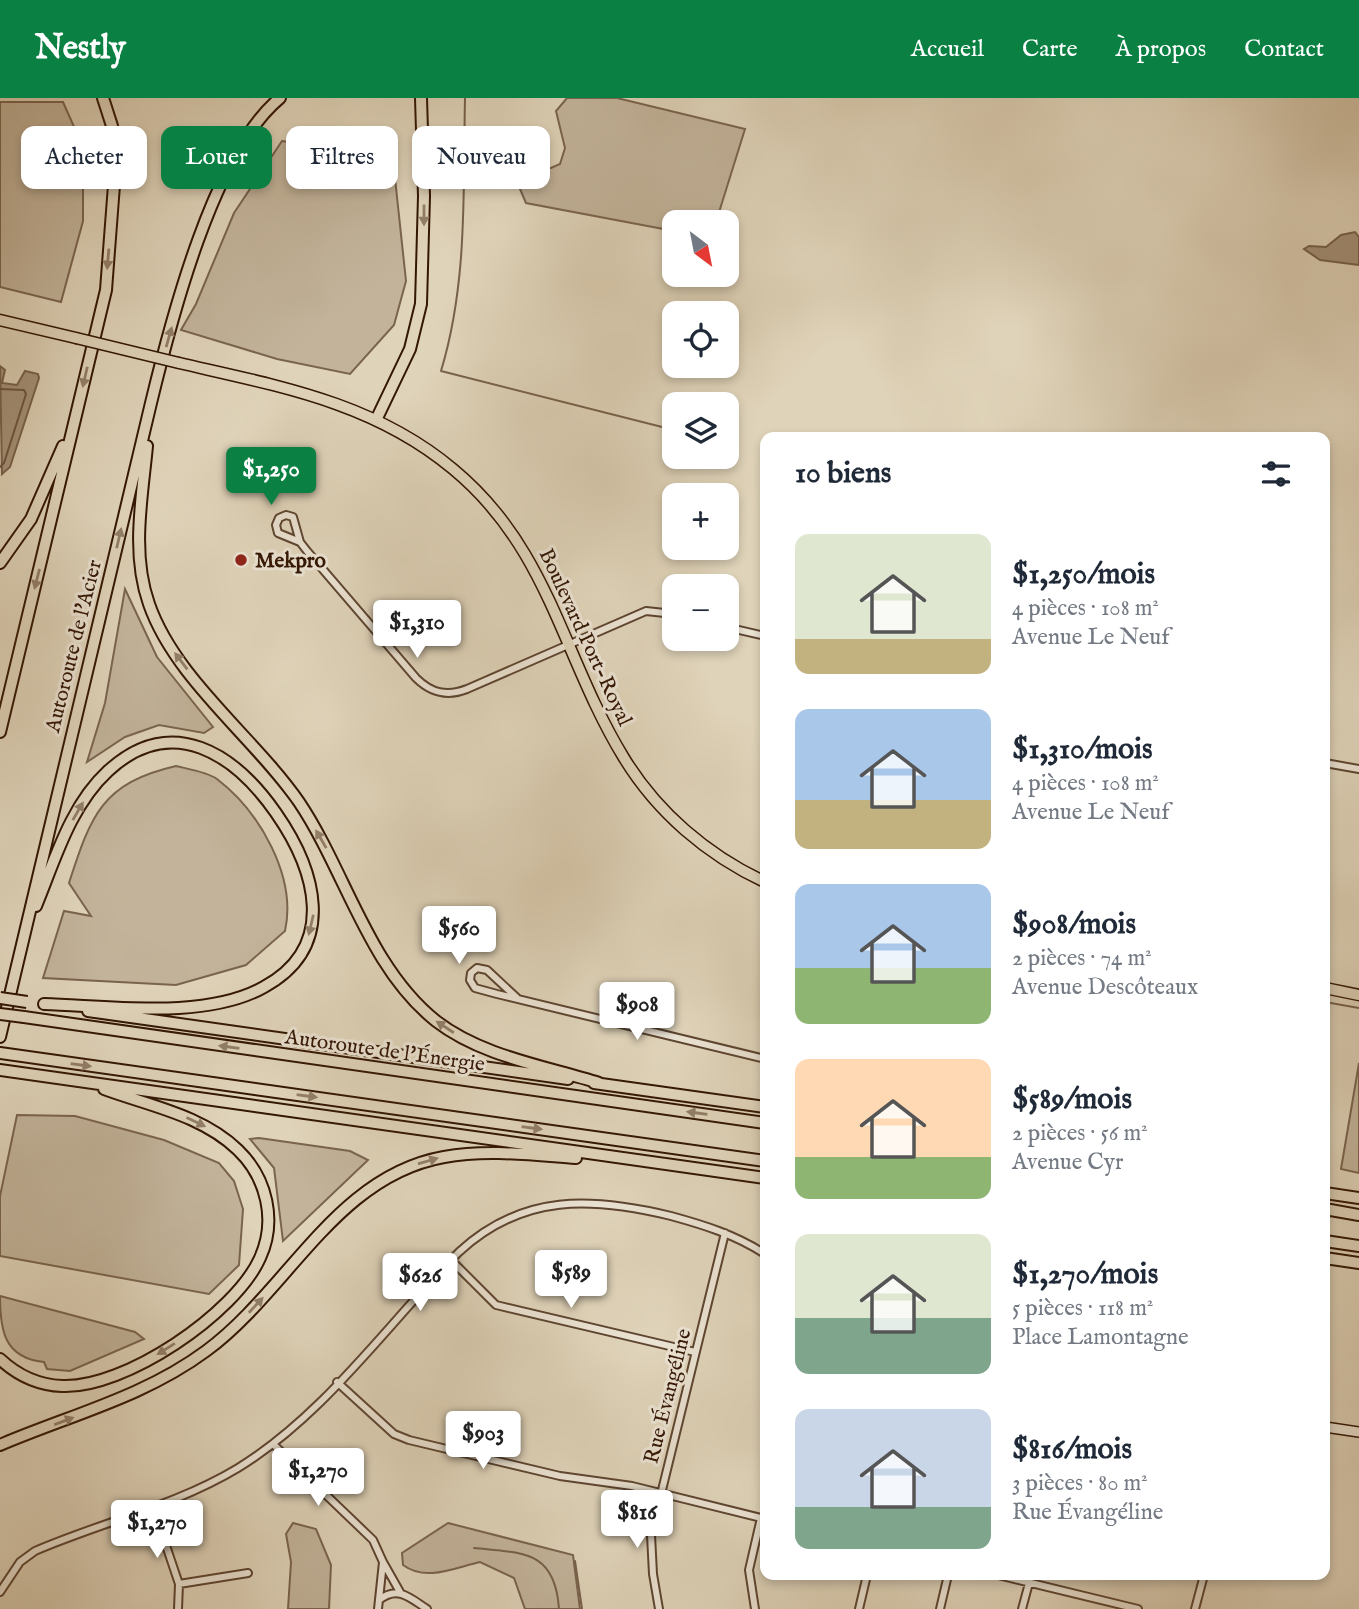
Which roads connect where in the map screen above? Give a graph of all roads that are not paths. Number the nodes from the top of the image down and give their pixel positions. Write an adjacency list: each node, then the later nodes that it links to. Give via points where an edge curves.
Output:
1 (103, 98): 6 (highway, one-way to 6, via 114,132 116,165 106,289)
2 (280, 98): 5 (highway, Autoroute de l'Acier, one-way to 2, via 191,265 236,154)
3 (421, 98): 7 (highway, one-way to 7, via 421,304 410,349)
4 (0, 320): 7 (main road, Boulevard Port-Royal, bridge, via 312,396)
5 (151, 402): 18 (highway, Autoroute de l'Acier, one-way to 5); 30 (highway, one-way to 5, via 478,1044 441,1024 409,995 388,966 299,803 167,642 147,601 139,556)
6 (76, 417): 9 (highway, via 31,519); 14 (highway, one-way to 14)
7 (377, 418): 13 (main road, Boulevard Port-Royal, via 447,464 496,513 531,563)
8 (300, 542): 8 (street, via 294,519 288,515 279,518 278,533); 13 (street, via 412,674 433,691 462,691)
9 (0, 562)
10 (662, 613): 13 (street, via 646,611)
11 (739, 630): 12 (street)
12 (760, 635)
13 (570, 643): 17 (main road, Boulevard Port-Royal, via 615,742 652,797 695,839)
14 (0, 732)
15 (1330, 764): 16 (street)
16 (1359, 769)
17 (760, 879)
18 (23, 938): 23 (highway, one-way to 23, via 83,802 118,763 151,747 198,747 235,765 274,810 310,875 314,905 308,937 289,968 264,988 236,999 195,1005); 25 (highway, Autoroute de l'Acier)
19 (1330, 990): 20 (main road)
20 (1359, 995)
21 (0, 998): 23 (highway, bridge)
22 (517, 998): 22 (street, via 485,969 479,967 471,973 473,986); 27 (street)
23 (44, 1004): 30 (highway)
24 (0, 1014): 32 (highway, Autoroute de l'Énergie, one-way to 24, bridge)
25 (0, 1037)
26 (0, 1054): 33 (highway, one-way to 33)
27 (760, 1058)
28 (5, 1070): 29 (highway)
29 (81, 1081): 34 (highway); 48 (highway, one-way to 48, via 187,1118 237,1149 252,1166 265,1194 269,1217 266,1241 252,1273 222,1306 169,1347 118,1374 85,1384 56,1386 22,1375)
30 (599, 1083): 31 (highway)
31 (760, 1106)
32 (760, 1122)
33 (760, 1160)
34 (648, 1162): 35 (highway); 53 (highway, one-way to 34, via 139,1391 197,1358 243,1320 352,1203 402,1170 439,1158 478,1153)
35 (760, 1177)
36 (1330, 1194): 37 (highway)
37 (1359, 1198)
38 (1330, 1210): 39 (highway)
39 (1359, 1215)
40 (725, 1234): 43 (street); 45 (street, via 627,1206 565,1203 506,1220); 47 (street, Rue Évangéline)
41 (1330, 1242): 42 (highway)
42 (1359, 1246)
43 (760, 1252)
44 (1330, 1259): 46 (highway)
45 (451, 1260): 47 (street, via 496,1305); 49 (street)
46 (1359, 1263)
47 (695, 1352): 54 (street, Rue Évangéline)
48 (0, 1359)
49 (337, 1382): 52 (street); 54 (street, via 401,1437 560,1476)
50 (1330, 1428): 51 (street)
51 (1359, 1432)
52 (273, 1444): 55 (street, via 221,1477); 58 (street, via 373,1540)
53 (0, 1446)
54 (661, 1493): 56 (street); 73 (street, Rue Évangéline, via 651,1546)
55 (153, 1507): 65 (street); 66 (street, via 35,1551 14,1569)
56 (760, 1517)
57 (760, 1529): 74 (street, via 749,1570)
58 (383, 1562): 67 (street); 68 (street)
59 (248, 1573): 65 (street)
60 (866, 1580): 75 (street)
61 (947, 1580): 76 (street)
62 (1017, 1580): 64 (street)
63 (1203, 1580): 79 (street)
64 (1029, 1583): 69 (street); 77 (street)
65 (179, 1584): 70 (street)
66 (0, 1592)
67 (400, 1592): 68 (street); 72 (street)
68 (379, 1600): 71 (street)
69 (1106, 1605): 78 (street)
70 (178, 1609)
71 (378, 1609)
72 (427, 1609)
73 (659, 1609)
74 (755, 1609)
75 (859, 1609)
76 (940, 1609)
77 (1022, 1609)
78 (1138, 1609)
79 (1195, 1609)

